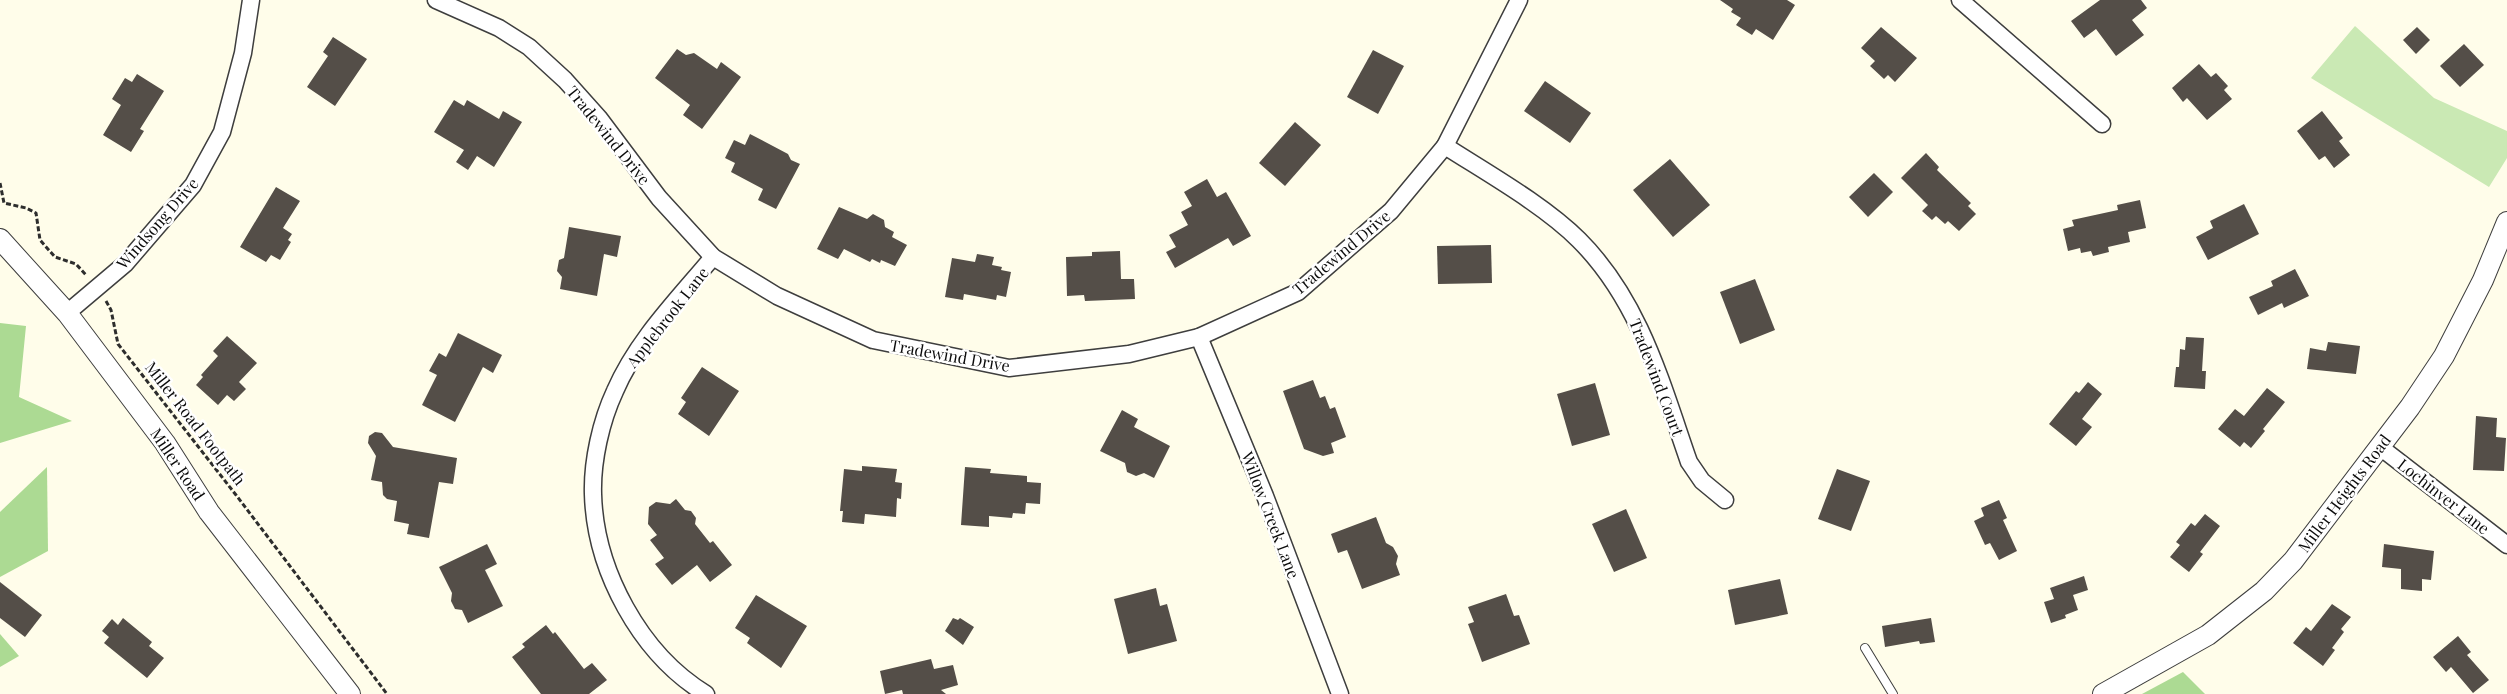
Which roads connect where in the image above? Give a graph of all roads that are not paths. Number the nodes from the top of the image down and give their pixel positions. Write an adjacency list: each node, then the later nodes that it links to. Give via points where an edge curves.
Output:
1 (251, 0): 10 (street, Windsong Drive, via 243,53 222,132 194,186 125,264)
2 (436, 0): 9 (street, Tradewind Drive, via 499,28 529,47 565,80 599,118 659,198)
3 (1518, 0): 6 (street, Tradewind Drive)
4 (1960, 0): 5 (street)
5 (2102, 124)
6 (1445, 146): 11 (street, Tradewind Drive, via 1391,211 1298,292); 13 (street, Tradewind Court, via 1578,238 1603,267 1635,315 1688,462 1702,481)
7 (2507, 222): 12 (street, Miller Heights Road, via 2465,319)
8 (0, 239): 10 (street, Miller Road)
9 (713, 257): 11 (street, Tradewind Drive, via 777,296 873,340 1009,368 1129,354); 17 (street, Applebrook Lane, via 654,328 615,390 600,437 592,493 597,534 608,571 626,608 661,656 689,684)
10 (67, 312): 16 (street, Miller Road, via 165,443 209,512)
11 (1199, 337): 18 (street, Willow Creek Lane, via 1265,496)
12 (2380, 447): 14 (street, Lochinver Lane); 20 (street, Miller Heights Road, via 2293,561 2264,591 2208,635)
13 (1724, 500)
14 (2507, 545)
15 (1865, 648): 19 (lane)
16 (350, 694)
17 (706, 694)
18 (1340, 694)
19 (1893, 694)
20 (2103, 694)

